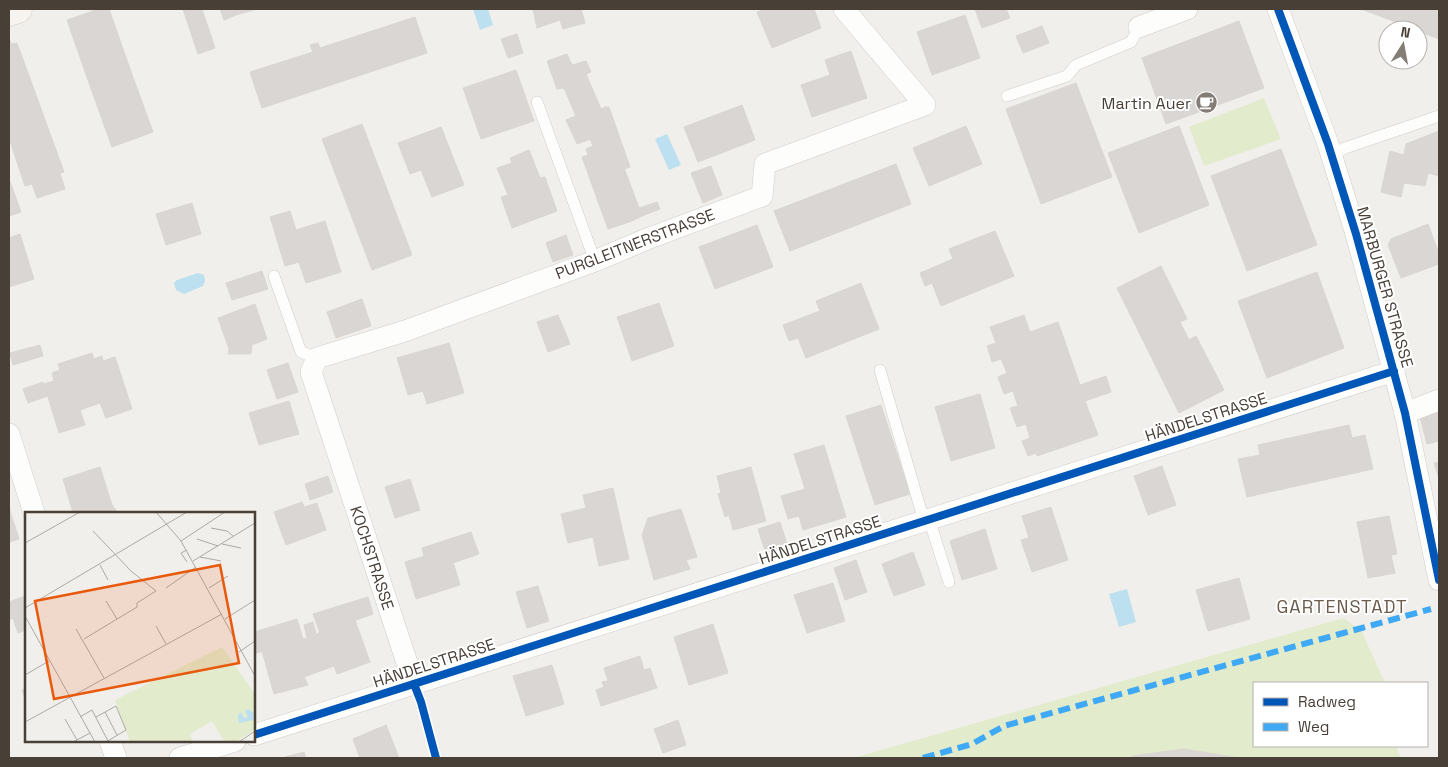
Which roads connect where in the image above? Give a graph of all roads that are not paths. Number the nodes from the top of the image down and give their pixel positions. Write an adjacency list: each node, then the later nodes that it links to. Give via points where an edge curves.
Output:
1 (18, 9): 5 (main road)
2 (844, 9): 11 (street, PURGLEITNERSTRASSE, via 925,105 765,164 762,196)
3 (1187, 9): 6 (street)
4 (1278, 9): 10 (street, MARBURGER STRASSE)
5 (9, 12)
6 (1139, 27): 7 (lane, via 1131,42 1076,65 1068,76)
7 (1007, 96)
8 (537, 102): 11 (lane)
9 (1439, 116): 10 (lane)
10 (1331, 155): 15 (street, MARBURGER STRASSE)
11 (595, 261): 13 (street, PURGLEITNERSTRASSE, via 405,331)
12 (274, 276): 13 (lane, via 300,352)
13 (317, 358): 24 (street, KOCHSTRASSE, via 311,372)
14 (880, 370): 21 (lane)
15 (1394, 371): 17 (street, MARBURGER STRASSE); 21 (street, HÄNDELSTRASSE)
16 (1439, 400): 17 (street)
17 (1405, 413): 22 (street, MARBURGER STRASSE)
18 (9, 434): 19 (street)
19 (15, 479): 20 (street)
20 (33, 512)
21 (927, 520): 23 (lane); 24 (street, HÄNDELSTRASSE)
22 (1439, 580)
23 (949, 582)
24 (414, 684): 25 (street, HÄNDELSTRASSE)
25 (255, 735)
26 (110, 742): 28 (street)
27 (232, 742): 29 (street)
28 (116, 758)
29 (180, 758)

